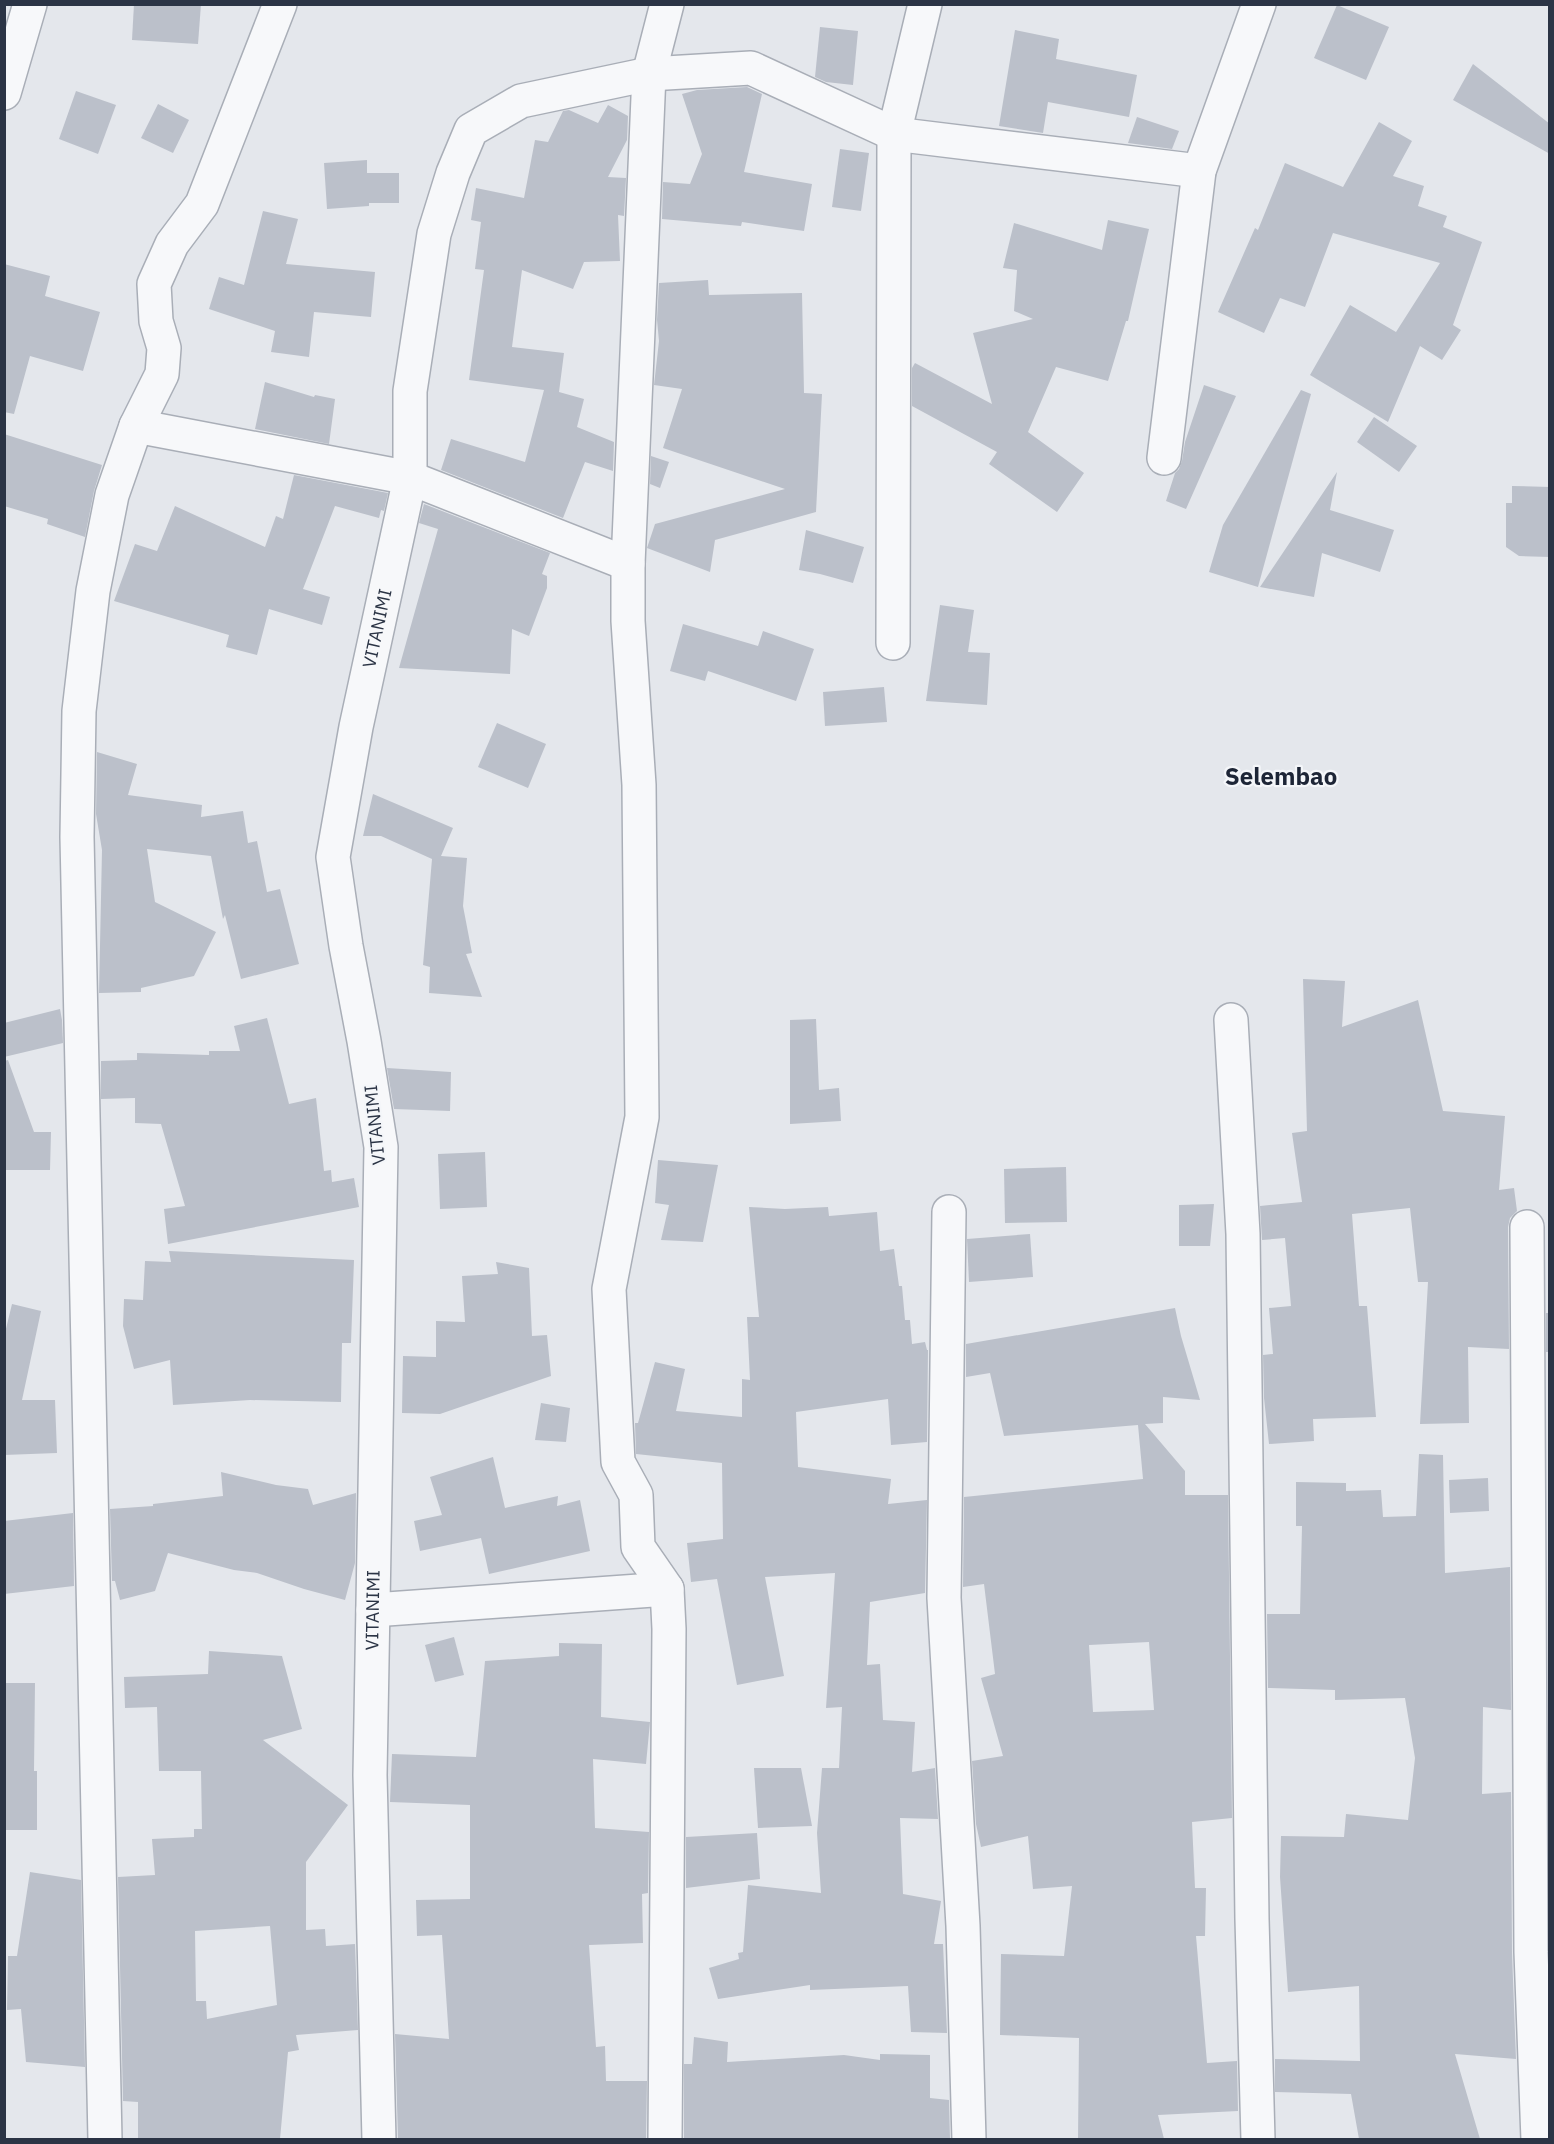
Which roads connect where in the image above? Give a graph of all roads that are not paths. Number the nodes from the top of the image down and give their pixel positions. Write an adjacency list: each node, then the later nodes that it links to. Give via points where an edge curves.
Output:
1 (30, 4): 7 (street)
2 (280, 4): 10 (street, via 202,204 172,244 154,284 156,321 164,348 162,374)
3 (667, 4): 6 (street)
4 (926, 4): 8 (street)
5 (1259, 4): 9 (street)
6 (650, 74): 8 (street, via 751,68); 12 (street, VITANIMI, via 521,101 471,130 434,234 410,391); 13 (street)
7 (4, 93)
8 (894, 134): 9 (street); 14 (street)
9 (1199, 171): 11 (street)
10 (136, 426): 12 (street); 20 (street, via 112,495 93,591 79,711 77,837)
11 (1164, 458)
12 (410, 478): 13 (street); 19 (street, VITANIMI, via 356,727 333,857 381,1147)
13 (628, 564): 18 (street, via 639,785 642,1116 609,1289 618,1462 636,1495 638,1547)
14 (893, 643)
15 (1231, 1020): 24 (street, via 1243,1246)
16 (949, 1212): 23 (street, via 944,1598 963,1926)
17 (1527, 1227): 25 (street, via 1531,1928)
18 (667, 1588): 19 (street); 22 (street)
19 (373, 1610): 21 (street, VITANIMI, via 369,1775)
20 (105, 2139)
21 (379, 2139)
22 (665, 2139)
23 (969, 2139)
24 (1257, 2139)
25 (1538, 2139)

